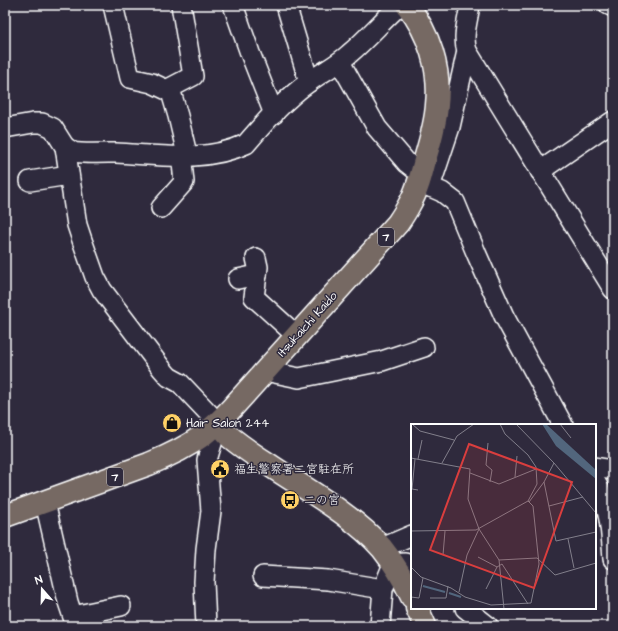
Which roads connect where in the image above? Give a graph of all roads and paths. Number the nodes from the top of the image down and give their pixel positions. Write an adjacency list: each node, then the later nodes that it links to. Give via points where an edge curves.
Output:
1 (113, 5): 13 (street, via 130,78 152,83)
2 (181, 5): 13 (street, via 193,76 170,88)
3 (233, 5): 14 (street)
4 (286, 5): 12 (street)
5 (400, 5): 11 (street)
6 (407, 5): 21 (main road, Itsukaichi Kaido / 7, via 428,41 437,83 438,104)
7 (470, 5): 10 (street, via 465,35)
8 (609, 5): 9 (street)
9 (613, 7)
10 (467, 51): 19 (street); 21 (street, via 450,127)
11 (340, 62): 12 (street); 21 (street, via 377,128)
12 (309, 82): 14 (street)
13 (171, 92): 18 (street, via 186,150)
14 (274, 114): 18 (street, via 246,144 222,152)
15 (613, 121): 19 (street)
16 (5, 128): 17 (street, via 42,123 53,128)
17 (65, 147): 18 (street, via 74,152); 20 (street)
18 (184, 157): 23 (street, via 184,182)
19 (540, 170): 25 (street)
20 (69, 175): 22 (street); 29 (street, via 77,225 102,290 162,370 180,383)
21 (423, 181): 26 (main road, Itsukaichi Kaido / 7, via 398,223); 30 (street, via 455,202 504,316)
22 (30, 182)
23 (161, 208)
24 (238, 279): 26 (street, via 256,267 254,297)
25 (613, 289)
26 (297, 336): 28 (main road, Itsukaichi Kaido / 7)
27 (424, 347): 28 (street, via 382,361 299,378)
28 (265, 371): 29 (main road, Itsukaichi Kaido / 7)
29 (218, 423): 34 (main road, Itsukaichi Kaido / 7, via 201,437 165,458); 38 (main road, via 228,436 339,511); 46 (street, via 208,460 211,511 204,582)
30 (562, 424)
31 (596, 467): 32 (street)
32 (613, 470)
33 (596, 483): 37 (street, via 607,507)
34 (44, 502): 35 (main road, Itsukaichi Kaido / 7); 45 (street)
35 (5, 516)
36 (411, 537): 38 (street)
37 (613, 559)
38 (396, 560): 40 (street); 41 (main road)
39 (263, 576): 40 (street, via 328,580)
40 (383, 589): 47 (street)
41 (411, 596)
42 (121, 606): 45 (street)
43 (417, 609): 48 (main road)
44 (466, 609): 49 (street)
45 (74, 621)
46 (206, 626)
47 (380, 626)
48 (425, 626)
49 (488, 626)

